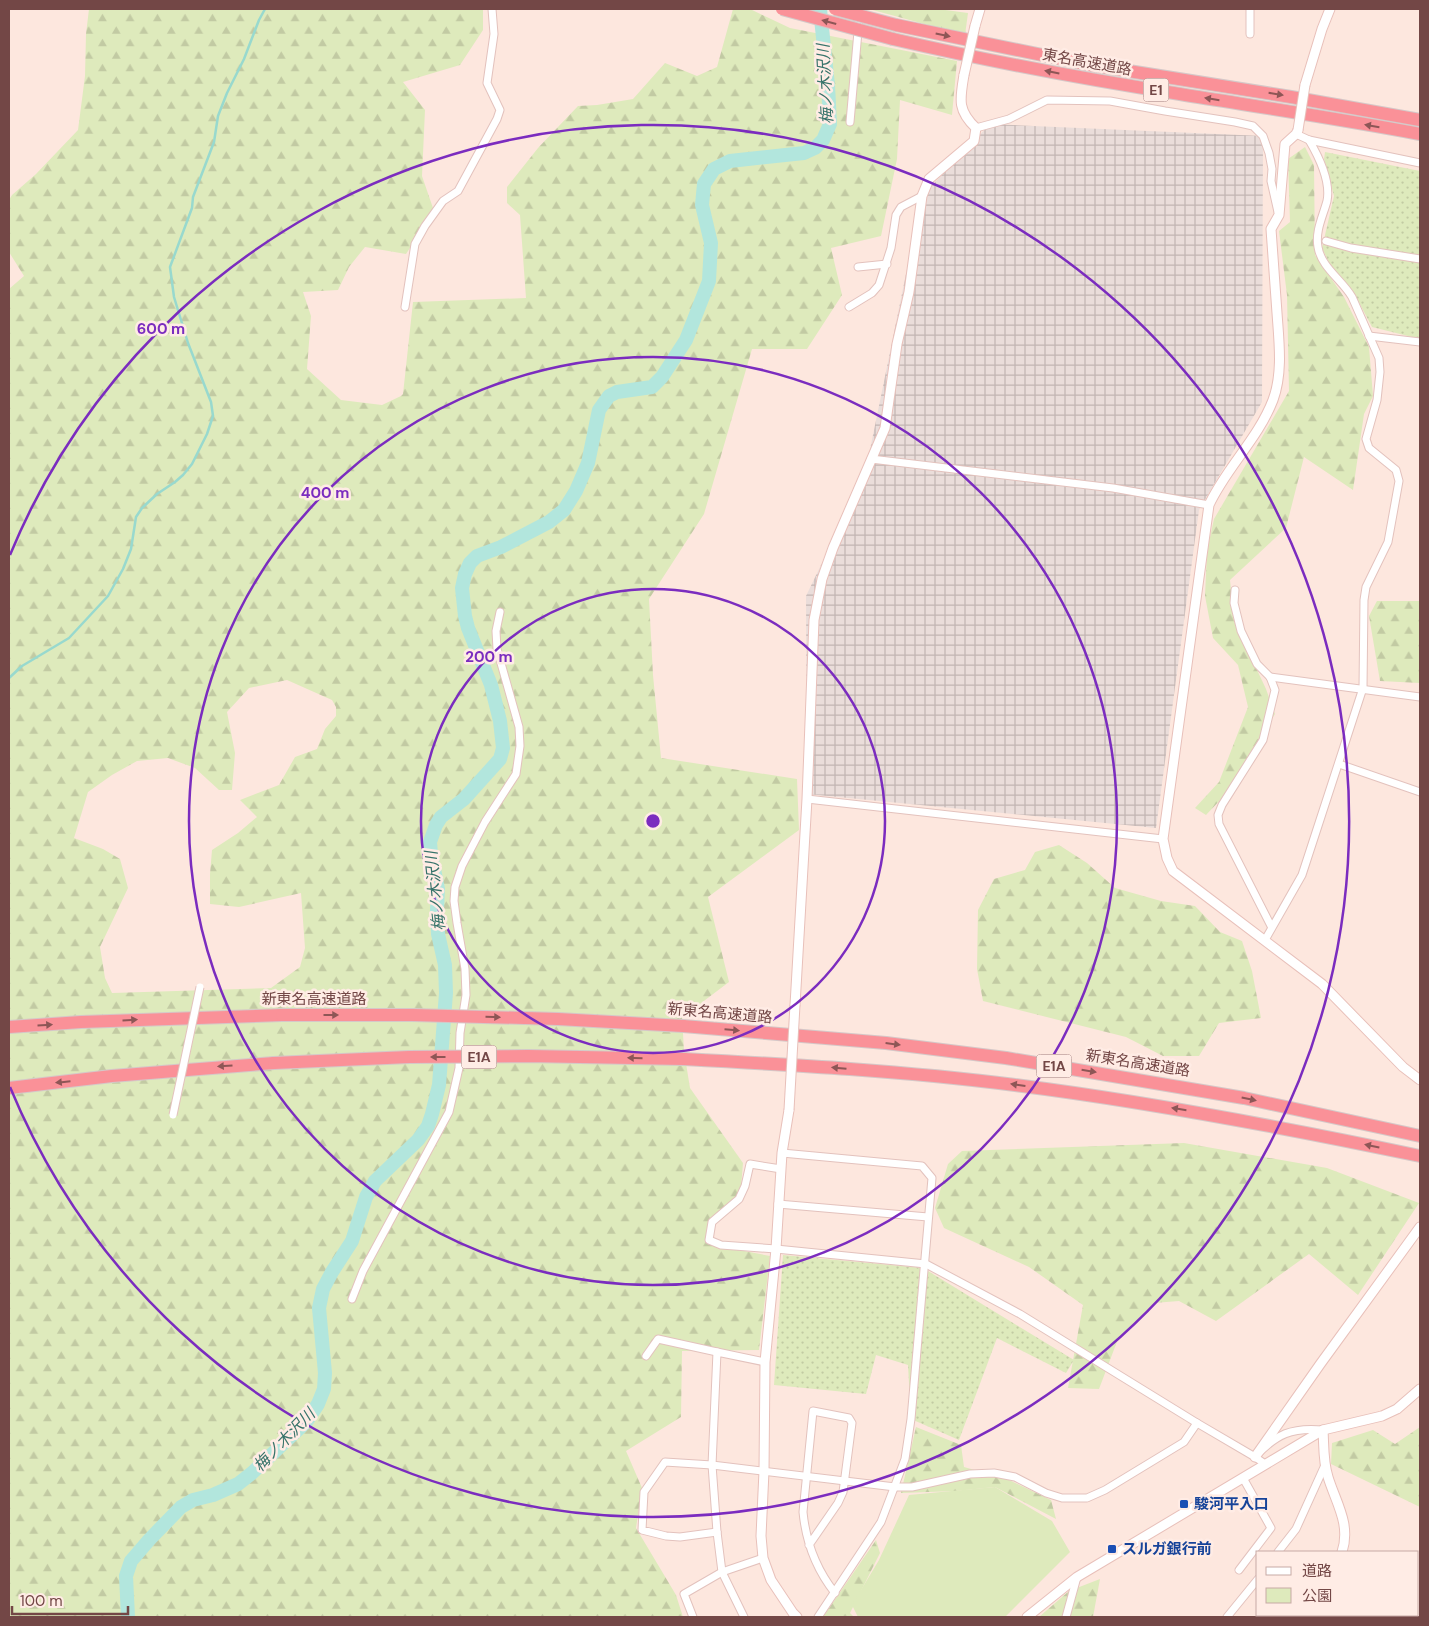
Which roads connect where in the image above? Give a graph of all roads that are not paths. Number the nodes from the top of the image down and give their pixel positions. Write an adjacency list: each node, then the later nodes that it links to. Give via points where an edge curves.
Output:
1 (492, 9): 22 (street, via 494,34 487,83 500,110 458,191 443,201 415,244)
2 (782, 9): 13 (highway, 東名高速道路 / E1, one-way to 2, bridge, via 955,54)
3 (835, 9): 9 (highway, 東名高速道路 / E1, one-way to 9, bridge, via 896,25 1091,64)
4 (860, 9): 10 (street)
5 (980, 9): 11 (street, bridge, via 961,92 963,112)
6 (1250, 9): 8 (street)
7 (1330, 9): 12 (street, bridge, via 1305,85)
8 (1250, 34)
9 (1420, 120)
10 (850, 122)
11 (976, 128): 16 (street, via 974,141 929,179); 17 (street, via 1009,119 1047,100 1110,101 1254,126 1263,136 1269,153 1274,202)
12 (1297, 132): 14 (street); 17 (street, via 1285,144)
13 (1420, 134)
14 (1308, 140): 15 (street); 24 (street, via 1318,154 1326,178 1327,199 1318,232 1318,247 1328,269 1348,290)
15 (1420, 163)
16 (922, 196): 20 (street, via 901,207 896,215); 26 (street, via 885,428)
17 (1279, 215): 27 (street, via 1271,229 1279,380 1261,423)
18 (1326, 241): 19 (street)
19 (1420, 259)
20 (887, 264): 21 (street); 23 (street, via 879,285 872,293)
21 (858, 267)
22 (405, 307)
23 (849, 307)
24 (1369, 336): 25 (street); 31 (street, via 1379,358 1380,372 1377,400 1366,439 1369,448 1396,470 1399,481 1388,542 1366,587)
25 (1420, 342)
26 (871, 460): 27 (street, via 1113,488); 35 (street, via 825,571 814,620)
27 (1209, 505): 36 (street)
28 (1235, 590): 30 (street, via 1234,603 1241,631 1257,664)
29 (500, 612): 53 (street, via 497,649 519,727 520,746 516,774 485,822 455,887 454,901 466,976 456,1085 449,1112 363,1271)
30 (1270, 677): 31 (street); 37 (street, via 1275,690 1263,740 1218,815 1219,824)
31 (1363, 688): 32 (street); 33 (street)
32 (1420, 697)
33 (1339, 764): 34 (street); 37 (street, via 1302,875)
34 (1420, 792)
35 (807, 799): 36 (street); 45 (street, bridge, via 789,1110)
36 (1164, 838): 38 (street, via 1173,871)
37 (1271, 926): 38 (street)
38 (1265, 940): 41 (street, via 1322,984 1403,1067)
39 (200, 987): 43 (street, bridge)
40 (9, 1027): 44 (highway, 新東名高速道路 / E1A, one-way to 44, bridge, via 282,1015 558,1018 683,1026 886,1043 1006,1058 1244,1098)
41 (1420, 1080)
42 (9, 1088): 46 (highway, E1A, one-way to 42, bridge, via 1242,1120 1015,1085 927,1075 684,1059 419,1057 274,1063)
43 (173, 1116)
44 (1420, 1136)
45 (782, 1153): 47 (street); 49 (street, via 922,1166 932,1178)
46 (1420, 1156)
47 (781, 1169): 48 (street); 51 (street, via 750,1164 739,1198 712,1222 709,1240 721,1245)
48 (778, 1204): 49 (street); 51 (street)
49 (928, 1217): 52 (street)
50 (1420, 1227): 60 (street)
51 (776, 1249): 52 (street); 56 (street)
52 (926, 1264): 58 (street, via 1020,1314); 68 (street, via 911,1419 905,1459)
53 (352, 1299)
54 (717, 1352): 55 (street, via 658,1339); 56 (street); 62 (street)
55 (646, 1356)
56 (765, 1362): 64 (street)
57 (1420, 1389): 59 (street, via 1397,1409 1382,1416)
58 (1196, 1423): 60 (street); 68 (street, via 1184,1442 1087,1498 1062,1498 1015,1477 994,1474 970,1474 912,1487)
59 (1323, 1430): 60 (street, via 1304,1428 1286,1432); 61 (street); 63 (street)
60 (1255, 1457): 61 (street)
61 (1265, 1464): 66 (street)
62 (712, 1465): 64 (street); 69 (street); 69 (street, via 665,1462 644,1492 642,1530 680,1537)
63 (1325, 1465): 71 (street, via 1296,1529); 72 (street, via 1346,1526)
64 (764, 1471): 65 (street); 73 (street)
65 (807, 1476): 67 (street); 67 (street, via 813,1412 849,1418 852,1423); 70 (street, via 804,1512)
66 (1243, 1478): 74 (street, via 1271,1528); 76 (street)
67 (845, 1480): 68 (street); 70 (street, via 838,1503)
68 (895, 1487): 78 (street, via 881,1522)
69 (716, 1532): 75 (street)
70 (809, 1545): 78 (street, via 823,1578)
71 (1279, 1551)
72 (1342, 1551)
73 (763, 1558): 75 (street); 81 (street, via 771,1580)
74 (1239, 1570)
75 (722, 1572): 79 (street, via 684,1594); 80 (street)
76 (1078, 1577): 83 (street); 84 (street)
77 (1256, 1581): 85 (street)
78 (835, 1593): 82 (street)
79 (693, 1617)
80 (744, 1617)
81 (797, 1617)
82 (818, 1617)
83 (1027, 1617)
84 (1066, 1617)
85 (1227, 1617)

